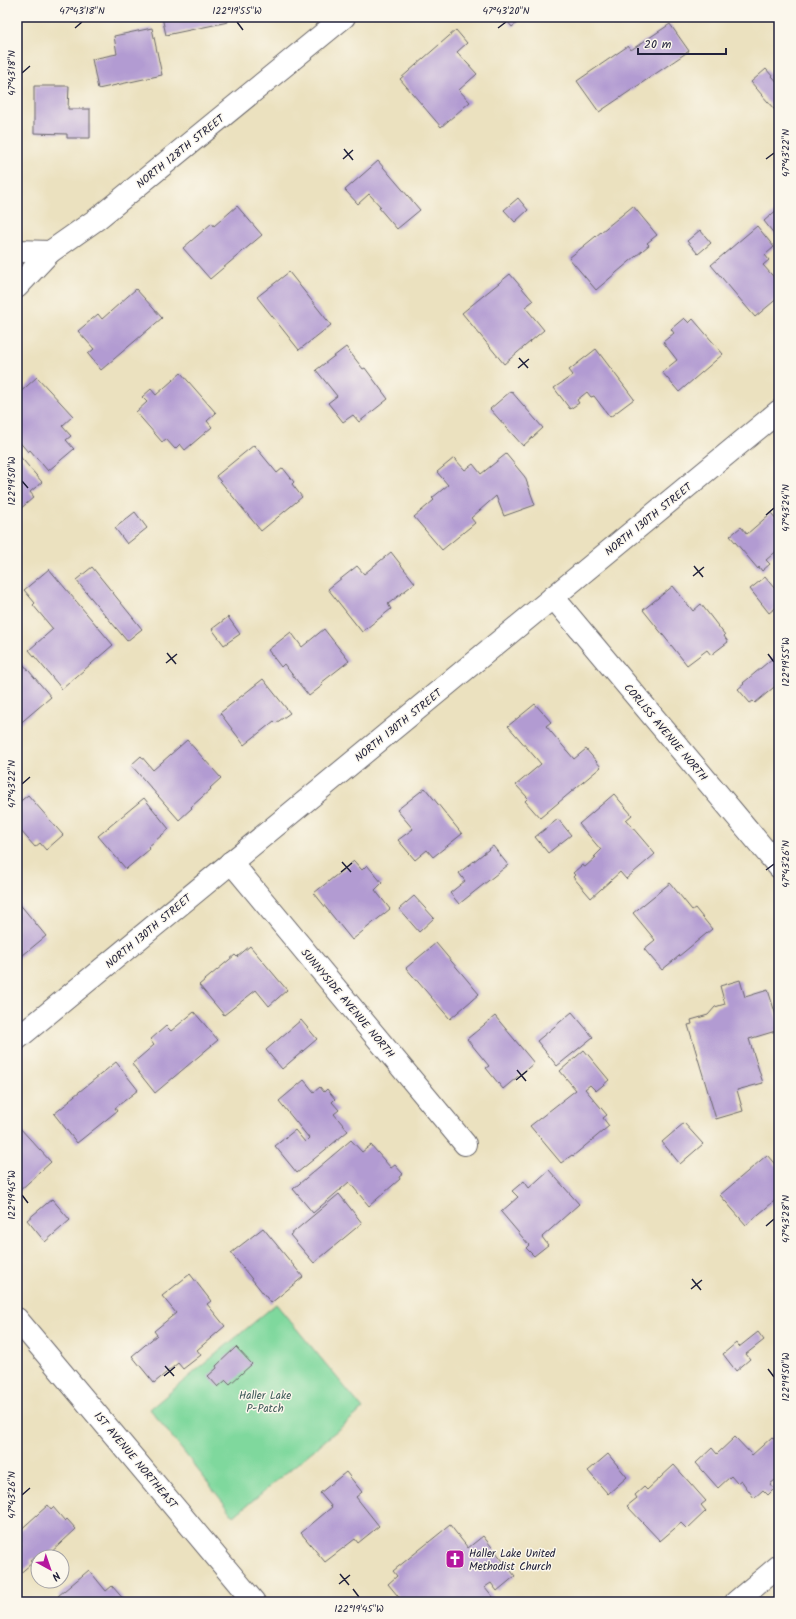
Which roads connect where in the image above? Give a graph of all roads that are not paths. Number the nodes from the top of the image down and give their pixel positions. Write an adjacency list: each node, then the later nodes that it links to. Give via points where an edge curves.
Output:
1 (344, 17): 3 (street, NORTH 128TH STREET, via 97,219)
2 (17, 251): 3 (street)
3 (50, 252): 4 (street, NORTH 128TH STREET)
4 (17, 287)
5 (779, 411): 6 (street, NORTH 130TH STREET)
6 (553, 597): 7 (street, NORTH 130TH STREET); 8 (street, CORLISS AVENUE NORTH)
7 (231, 862): 9 (street, NORTH 130TH STREET); 10 (street, SUNNYSIDE AVENUE NORTH)
8 (779, 867)
9 (17, 1039)
10 (465, 1144)
11 (17, 1319): 13 (street, 1ST AVENUE NORTHEAST)
12 (779, 1566): 14 (street)
13 (254, 1602)
14 (736, 1602)

